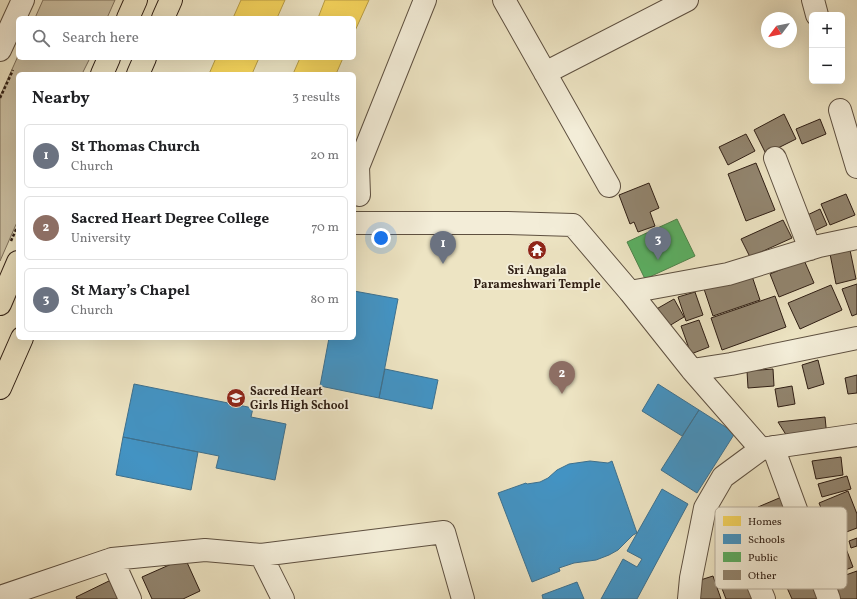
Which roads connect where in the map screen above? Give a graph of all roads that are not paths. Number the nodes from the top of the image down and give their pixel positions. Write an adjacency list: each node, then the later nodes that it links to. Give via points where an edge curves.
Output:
1 (23, 0): 11 (street)
2 (136, 0): 9 (main road)
3 (171, 0): 10 (main road)
4 (425, 0): 21 (street, via 358,167)
5 (505, 0): 16 (street)
6 (687, 0): 16 (street)
7 (812, 0): 8 (street)
8 (817, 12)
9 (129, 16)
10 (164, 16)
11 (0, 50)
12 (108, 60): 14 (main road)
13 (144, 60): 15 (main road)
14 (103, 72)
15 (139, 72)
16 (545, 73): 20 (street)
17 (840, 110): 19 (street)
18 (775, 158): 24 (street)
19 (857, 167)
20 (609, 186)
21 (359, 195)
22 (356, 223): 26 (street, via 573,225)
23 (857, 238): 24 (street)
24 (810, 249): 26 (street, via 728,274)
25 (16, 267): 27 (main road)
26 (630, 292): 30 (street)
27 (0, 304)
28 (857, 338): 30 (street)
29 (21, 340): 31 (main road)
30 (692, 370): 33 (street)
31 (0, 388)
32 (857, 437): 33 (street)
33 (767, 448): 34 (street); 43 (street, via 723,477 705,508)
34 (791, 507)
35 (261, 555): 36 (street, via 205,550); 41 (street); 42 (street, via 444,532)
36 (112, 559): 39 (street); 40 (street)
37 (760, 589): 44 (street)
38 (825, 589): 45 (street)
39 (0, 597)
40 (130, 599)
41 (283, 599)
42 (463, 599)
43 (689, 599)
44 (764, 599)
45 (829, 599)

